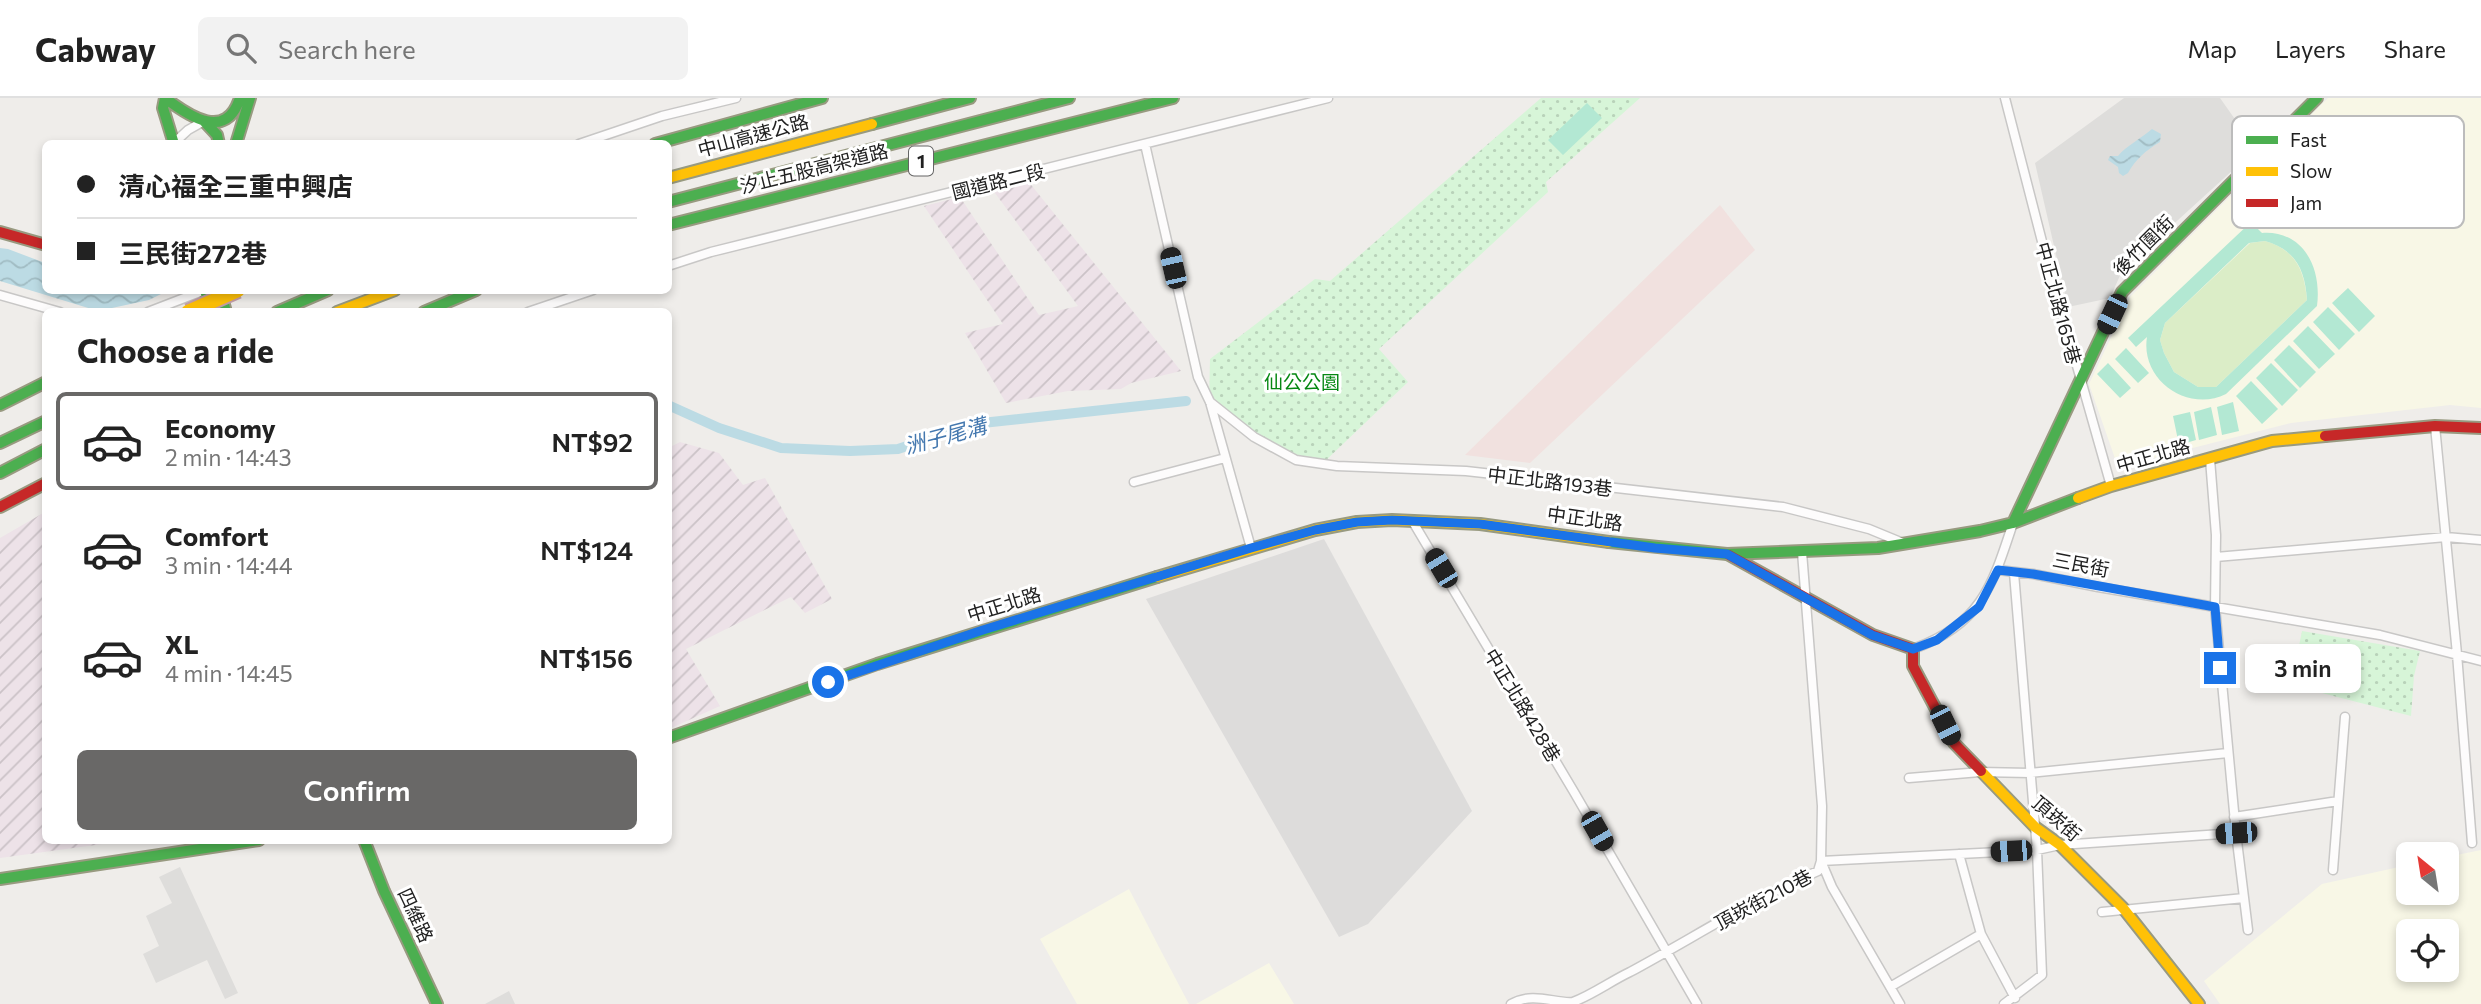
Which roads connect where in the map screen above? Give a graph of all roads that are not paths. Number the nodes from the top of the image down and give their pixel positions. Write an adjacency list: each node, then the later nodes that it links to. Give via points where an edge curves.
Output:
1 (165, 98): 13 (main road); 14 (main road, via 163,108)
2 (240, 98): 13 (main road, via 234,113 222,121)
3 (250, 98): 17 (main road)
4 (736, 98): 18 (street)
5 (822, 98): 19 (main road)
6 (970, 98): 21 (main road, 中山高速公路)
7 (1069, 98): 23 (main road, 1)
8 (1173, 98): 24 (main road, 汐止五股高架道路 / 1)
9 (1328, 98): 20 (street, 國道路二段)
10 (2005, 98): 42 (street, 中正北路165巷)
11 (2317, 98): 12 (main road, 後竹圍街)
12 (2299, 116)
13 (204, 121): 15 (street); 16 (main road)
14 (173, 140)
15 (177, 140)
16 (218, 140)
17 (237, 140)
18 (591, 140)
19 (668, 140)
20 (1145, 144): 27 (street, 國道路二段); 44 (street, via 1196,367)
21 (672, 177)
22 (2232, 183): 42 (main road, 後竹圍街, via 2122,292)
23 (672, 201)
24 (672, 224)
25 (0, 232): 26 (main road)
26 (42, 243)
27 (672, 265)
28 (195, 294): 36 (street)
29 (229, 294): 37 (main road, bridge)
30 (319, 294): 38 (main road)
31 (384, 294): 39 (main road)
32 (467, 294): 40 (main road)
33 (581, 294): 41 (street)
34 (0, 295): 35 (street)
35 (47, 308)
36 (158, 308)
37 (197, 308)
38 (286, 308)
39 (348, 308)
40 (433, 308)
41 (539, 308)
42 (2081, 381): 56 (street, 中正北路165巷); 59 (main road, 後竹圍街)
43 (42, 384): 45 (main road)
44 (1210, 402): 51 (street); 62 (street, 中正北路193巷, via 1254,437 1296,460 1466,471 1783,508 1869,529)
45 (0, 405)
46 (42, 423): 49 (main road)
47 (2435, 426): 48 (main road, 中正北路); 52 (main road, 中正北路, via 2272,441); 60 (street)
48 (2481, 428)
49 (0, 443)
50 (42, 451): 53 (main road)
51 (1225, 458): 54 (street); 63 (street)
52 (2210, 459): 56 (main road, 中正北路); 66 (street)
53 (0, 472)
54 (1134, 482)
55 (42, 485): 57 (main road)
56 (2111, 486): 59 (main road, 中正北路)
57 (0, 507)
58 (1413, 522): 63 (main road, 中正北路, via 1357,522); 65 (main road, 中正北路, via 1480,524); 98 (street, 中正北路428巷)
59 (2013, 523): 62 (main road, 中正北路); 67 (street, 後竹圍街)
60 (2446, 537): 61 (street); 66 (street); 72 (street)
61 (2481, 540)
62 (1903, 543): 64 (main road, 中正北路)
63 (1251, 548): 75 (main road, 中正北路, via 937,645)
64 (1802, 552): 65 (main road, 中正北路); 69 (street)
65 (1727, 554): 69 (main road)
66 (2216, 557): 70 (street)
67 (1998, 570): 68 (street, 三民街); 71 (street, via 1979,607 1937,640)
68 (2014, 573): 70 (street, 三民街); 78 (street)
69 (1805, 596): 71 (main road, via 1872,635); 90 (street, via 1822,806)
70 (2215, 607): 72 (street, 三民街, via 2380,635); 76 (street)
71 (1913, 649): 77 (main road, 頂崁街, via 1913,666 1954,743)
72 (2457, 654): 73 (street, 三民街); 84 (street)
73 (2481, 661)
74 (2345, 717): 80 (street)
75 (672, 737)
76 (2228, 753): 78 (street); 81 (street)
77 (1980, 772): 78 (street); 79 (street); 82 (main road, 頂崁街)
78 (2030, 773): 82 (street)
79 (1909, 778)
80 (2338, 801): 81 (street); 91 (street)
81 (2234, 817): 83 (street)
82 (2035, 827): 87 (main road, 頂崁街); 88 (street)
83 (2236, 833): 87 (street, 頂崁街210巷); 93 (street)
84 (2472, 843)
85 (233, 844): 92 (main road)
86 (366, 844): 101 (main road, 四維路)
87 (2060, 845): 88 (street, 頂崁街210巷); 94 (main road, 頂崁街)
88 (2037, 850): 89 (street, 頂崁街210巷); 100 (street, via 2042,975)
89 (1959, 854): 90 (street, 頂崁街210巷); 97 (street)
90 (1821, 861): 98 (street, 頂崁街210巷, via 1818,871); 99 (street)
91 (2333, 870)
92 (0, 879)
93 (2244, 898): 94 (street); 96 (street)
94 (2123, 909): 95 (street); 106 (main road, 頂崁街)
95 (2102, 912)
96 (2248, 930)
97 (1981, 934): 99 (street); 100 (street)
98 (1668, 952): 102 (street, 頂崁街210巷, via 1570,1003 1536,998); 103 (street, 中正北路428巷)
99 (1890, 986): 104 (street)
100 (2015, 998): 105 (street)
101 (437, 1004)
102 (1511, 1004)
103 (1697, 1004)
104 (1900, 1004)
105 (2004, 1004)
106 (2199, 1004)

